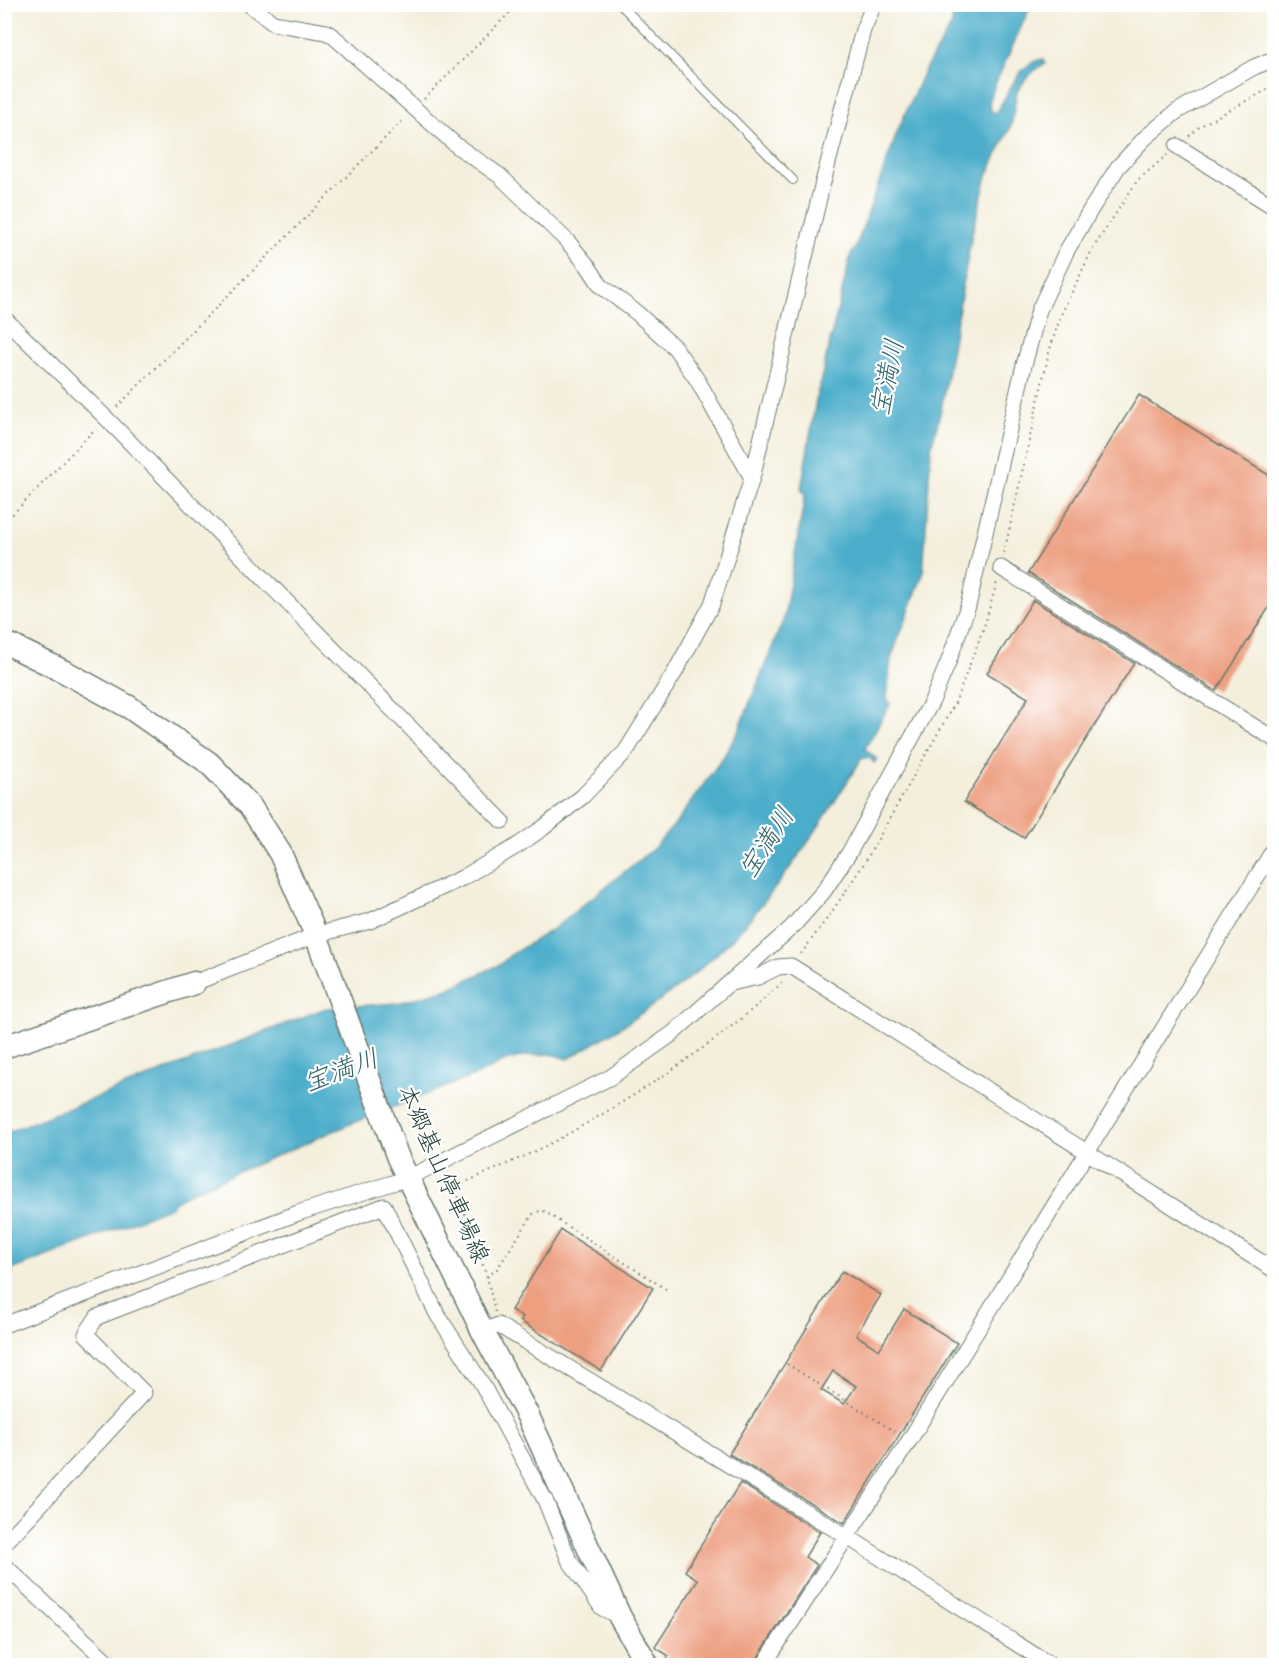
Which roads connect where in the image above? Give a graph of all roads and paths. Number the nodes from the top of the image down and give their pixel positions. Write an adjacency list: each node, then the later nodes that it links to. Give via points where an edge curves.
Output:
1 (249, 4): 7 (street, via 273,23 333,36)
2 (518, 4): 7 (path)
3 (620, 4): 9 (lane)
4 (874, 4): 13 (street, via 863,30 825,175)
5 (1275, 58): 23 (street, via 1176,111 1118,168 1091,208 1039,309 968,606 932,701 824,891 792,927)
6 (1275, 86): 8 (path, via 1200,126)
7 (415, 108): 12 (path); 13 (street, via 457,146 500,176 568,242 601,286 675,348)
8 (1177, 146): 10 (street); 15 (path, via 1137,182 1092,250 1062,315 1049,352)
9 (793, 180)
10 (1275, 207)
11 (4, 318): 12 (street)
12 (106, 418): 14 (path); 18 (street)
13 (752, 478): 20 (street, via 712,604 626,752 583,796 517,846 462,878 370,921)
14 (4, 523)
15 (1001, 568): 17 (street); 21 (path, via 955,703 865,862)
16 (4, 642): 20 (main road, 本郷基山停車場線, via 129,707 209,763 250,806 280,854)
17 (1275, 739)
18 (502, 821)
19 (1275, 849): 25 (street)
20 (318, 939): 22 (street); 26 (main road, 本郷基山停車場線)
21 (791, 966): 23 (street); 25 (street); 28 (path, via 789,976 773,991 656,1082 555,1141 457,1186)
22 (194, 983): 24 (main road)
23 (728, 984): 26 (street, via 672,1034 611,1077)
24 (4, 1047)
25 (1086, 1151): 27 (street); 33 (street)
26 (403, 1168): 30 (street, via 298,1213); 31 (main road, 本郷基山停車場線)
27 (1275, 1270)
28 (487, 1277): 29 (path, via 497,1269 532,1214 542,1210); 31 (path)
29 (669, 1291)
30 (4, 1325)
31 (490, 1329): 34 (street); 37 (main road, 本郷基山停車場線)
32 (787, 1364): 33 (path)
33 (909, 1441): 34 (street)
34 (846, 1536): 40 (street); 41 (street)
35 (4, 1544): 37 (street, via 144,1393 86,1334 97,1317 384,1206 437,1314 482,1384 545,1500 569,1560 602,1608)
36 (4, 1565): 38 (street)
37 (621, 1617): 39 (main road, 本郷基山停車場線)
38 (112, 1665)
39 (648, 1665)
40 (763, 1665)
41 (1052, 1665)

